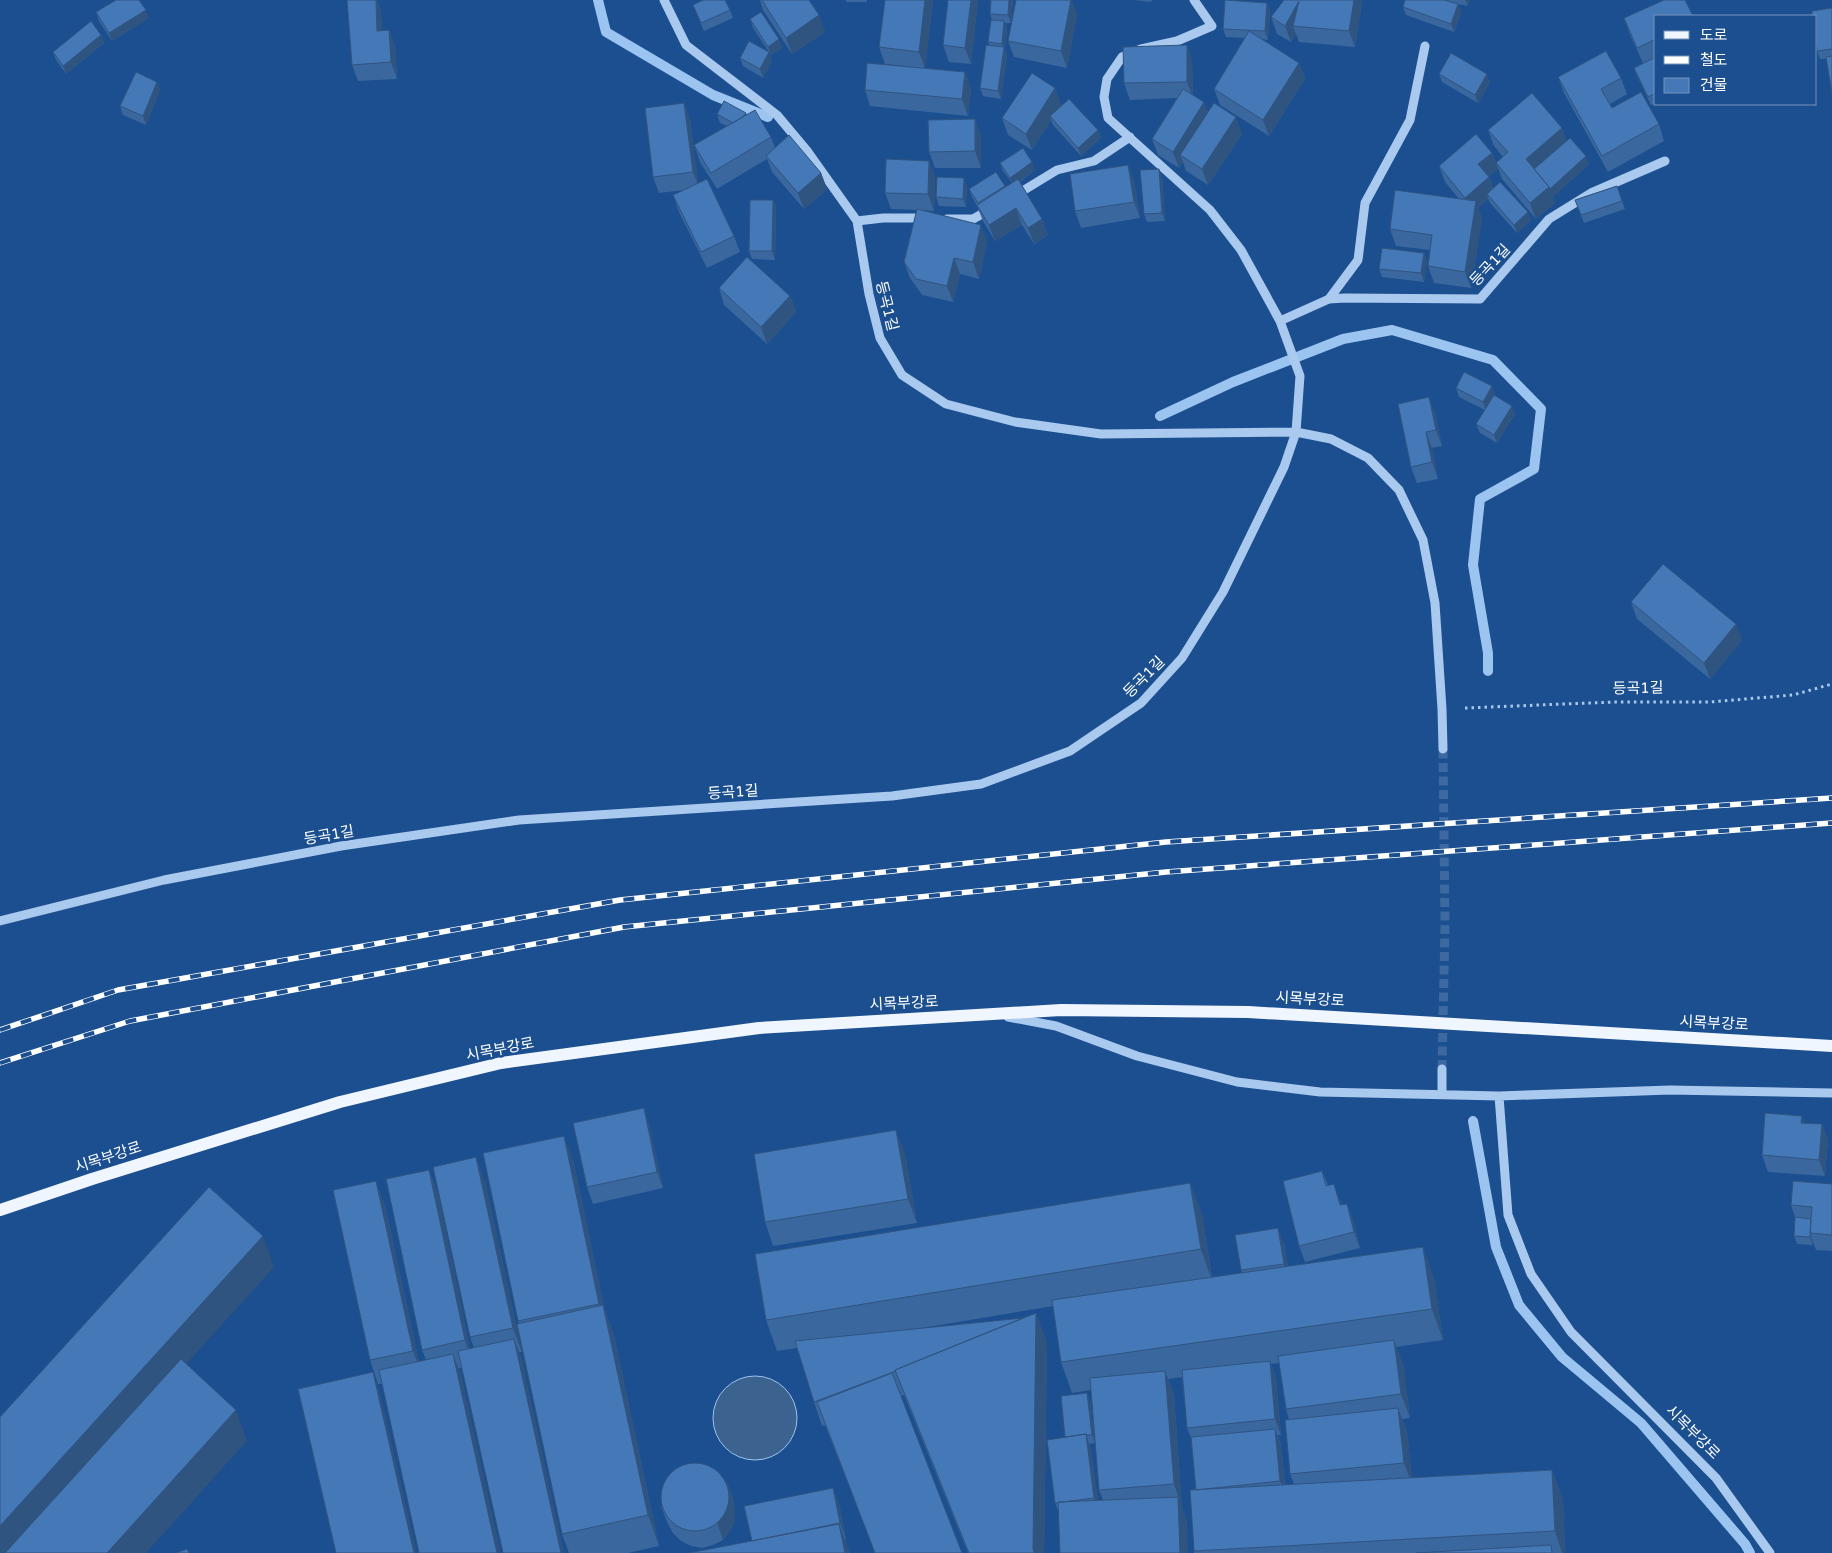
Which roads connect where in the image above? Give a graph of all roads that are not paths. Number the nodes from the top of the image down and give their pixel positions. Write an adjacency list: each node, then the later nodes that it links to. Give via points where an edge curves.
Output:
1 (664, 0): 6 (street, 등곡1길, via 686,45 777,115)
2 (1194, 0): 4 (street, via 1212,26 1177,41 1122,57 1107,79 1104,98 1108,118)
3 (1426, 46): 7 (street, via 1410,120 1365,203 1358,260)
4 (1130, 137): 6 (street, via 1094,161 1057,170 972,219 883,218); 8 (street, via 1210,210 1241,250)
5 (1665, 161): 7 (street, 등곡1길, via 1591,193 1549,219 1480,299)
6 (857, 221): 9 (street, 등곡1길, via 880,338 902,375 946,404 1015,422 1101,434)
7 (1329, 299): 8 (street, 등곡1길)
8 (1280, 321): 9 (street, via 1300,376)
9 (1296, 432): 10 (street, 등곡1길, via 1331,439 1368,458 1399,490 1423,540 1435,603); 11 (street, 등곡1길, via 1284,467 1222,592 1182,658 1141,703 1070,752 982,784 892,796 519,820 342,846 164,880)
10 (1443, 749)
11 (0, 921)
12 (994, 1014): 13 (main road, 시목부강로, via 1060,1010 1248,1012); 15 (street, via 1056,1026 1137,1056 1237,1082 1320,1092); 18 (main road, 시목부강로, via 759,1028 501,1063 340,1102)
13 (1832, 1046)
14 (1442, 1069): 15 (street)
15 (1442, 1093): 17 (street)
16 (1832, 1093): 17 (street, via 1670,1090)
17 (1499, 1096): 19 (street, 시목부강로, via 1508,1215 1531,1274 1572,1332 1716,1478)
18 (0, 1210)
19 (1770, 1553)

